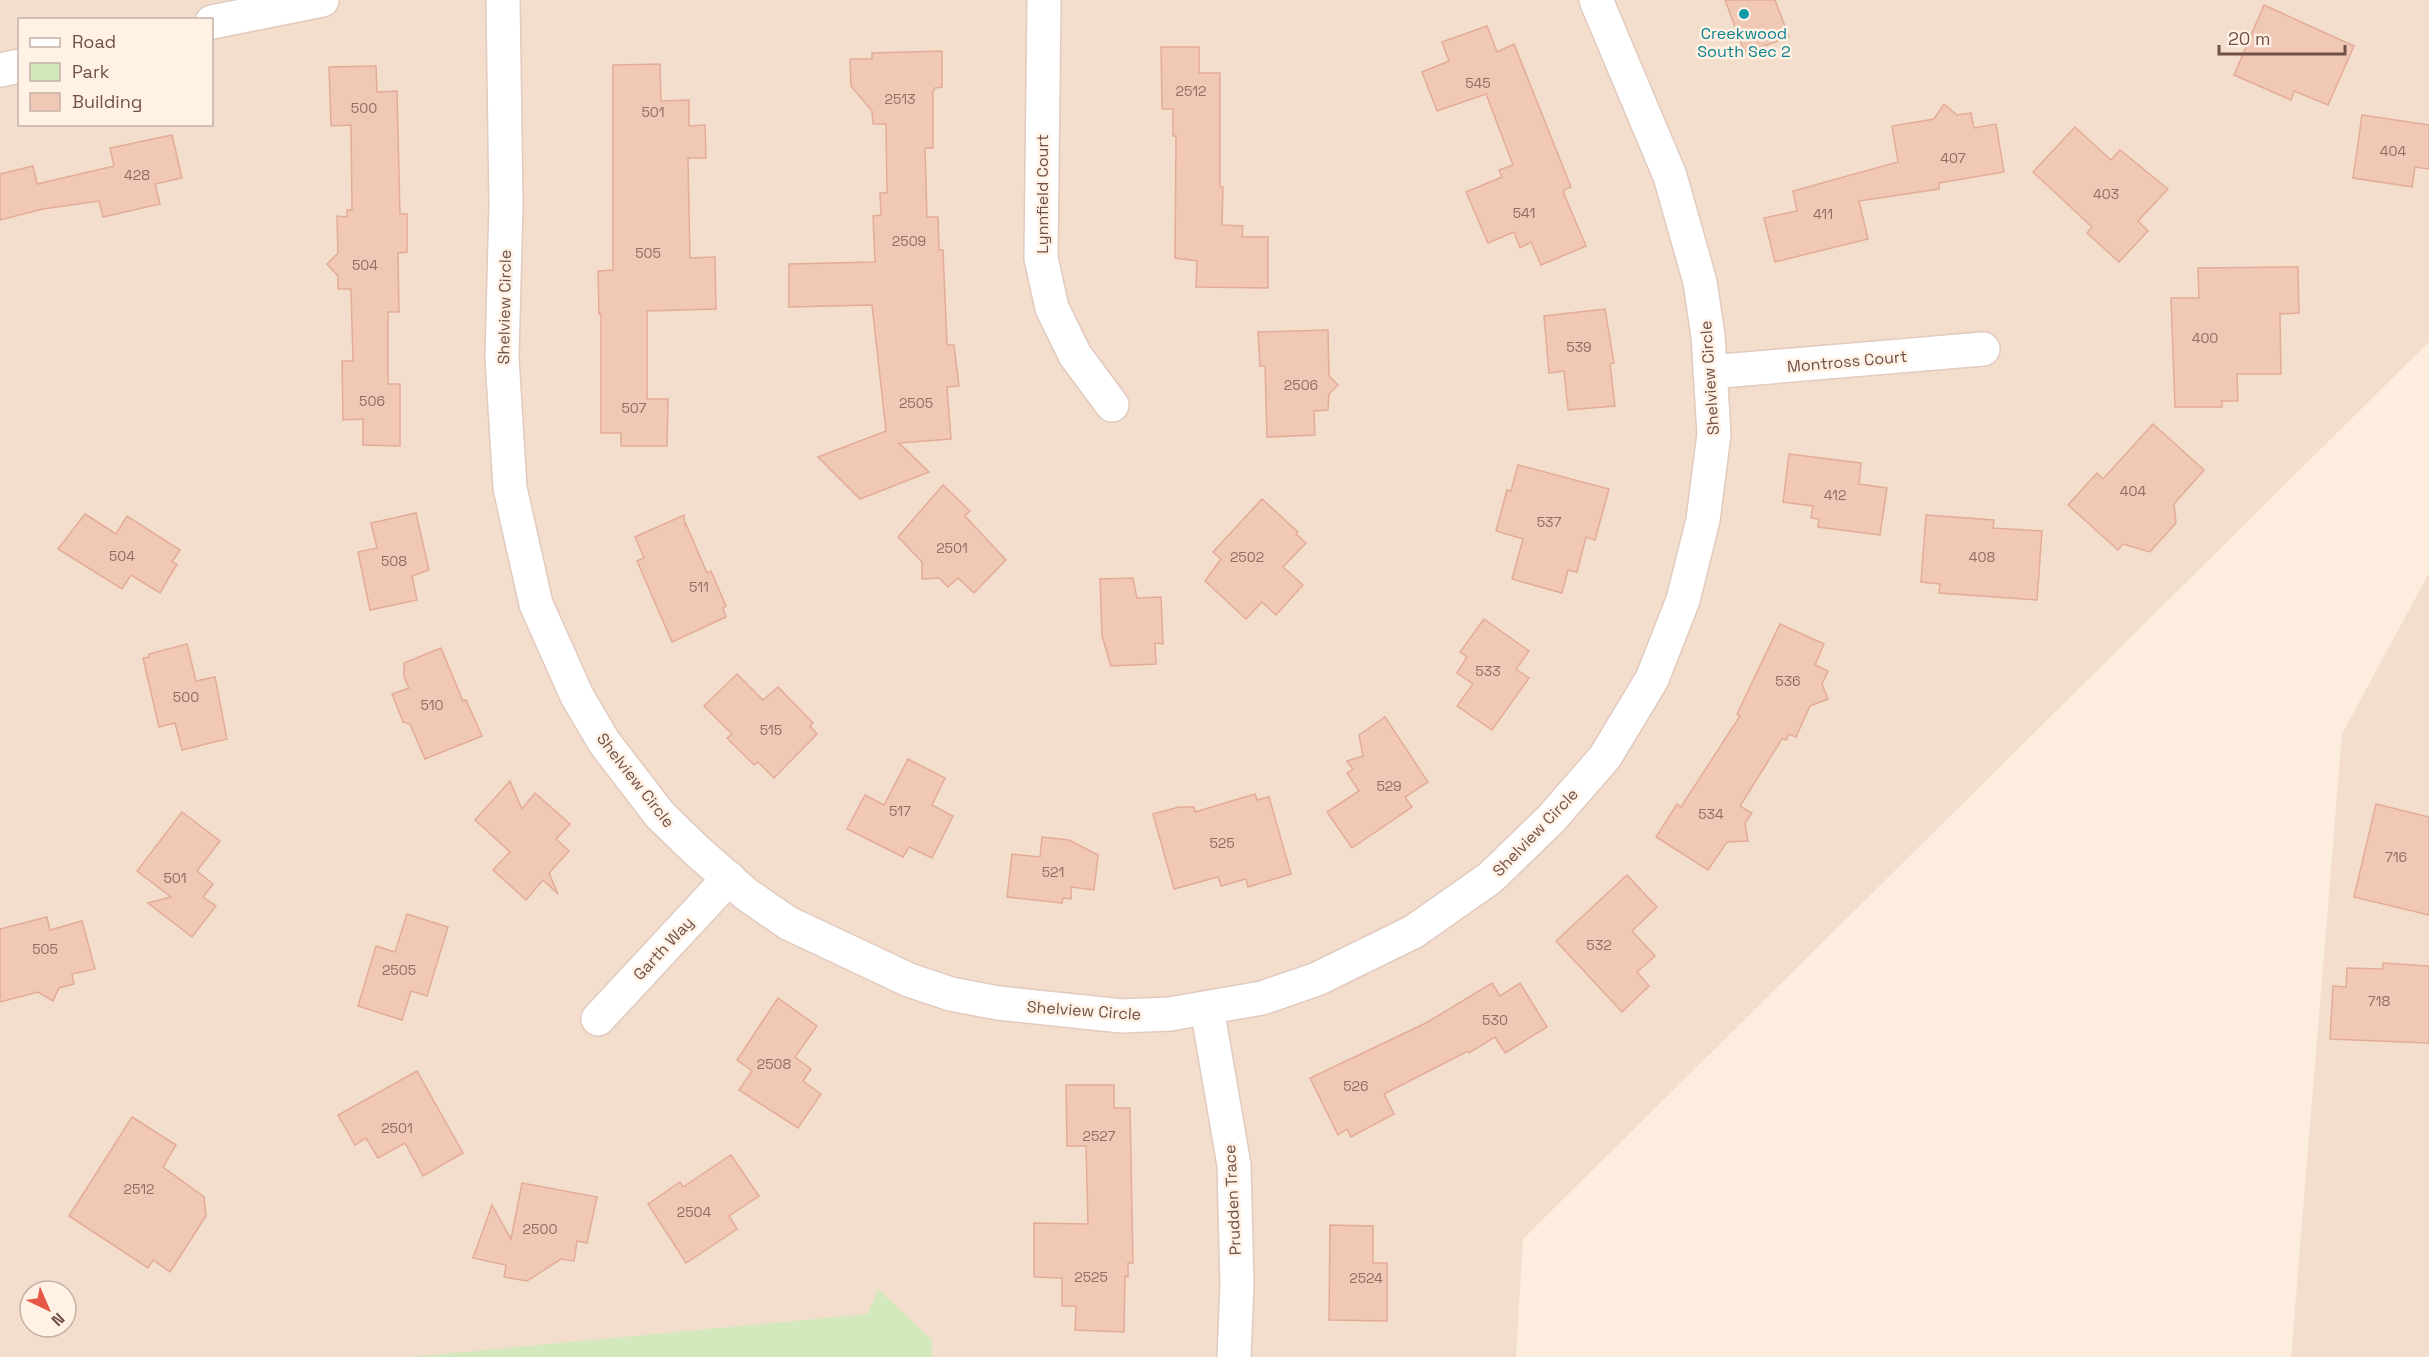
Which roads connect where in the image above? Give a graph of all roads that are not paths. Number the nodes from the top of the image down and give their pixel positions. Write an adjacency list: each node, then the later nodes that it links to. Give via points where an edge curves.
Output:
1 (322, 0): 5 (street)
2 (503, 0): 11 (street, Shelview Circle, via 503,370 510,488 536,604 577,696 604,742 660,815)
3 (1044, 0): 10 (street, Lynnfield Court, via 1041,258 1052,308 1076,355)
4 (1596, 0): 9 (street, Shelview Circle, via 1670,176 1700,282)
5 (213, 22)
6 (18, 66): 7 (street)
7 (0, 70)
8 (1983, 349): 9 (street, Montross Court)
9 (1710, 372): 12 (street, Shelview Circle, via 1714,434 1703,520 1683,600 1652,679 1605,757 1551,819 1490,878 1413,932 1317,979 1262,998)
10 (1112, 405)
11 (729, 878): 12 (street, Shelview Circle, via 788,923 909,980 951,994 1122,1016); 13 (street, Garth Way)
12 (1207, 1008): 14 (street, Prudden Trace, via 1234,1166)
13 (598, 1019)
14 (1234, 1357)

